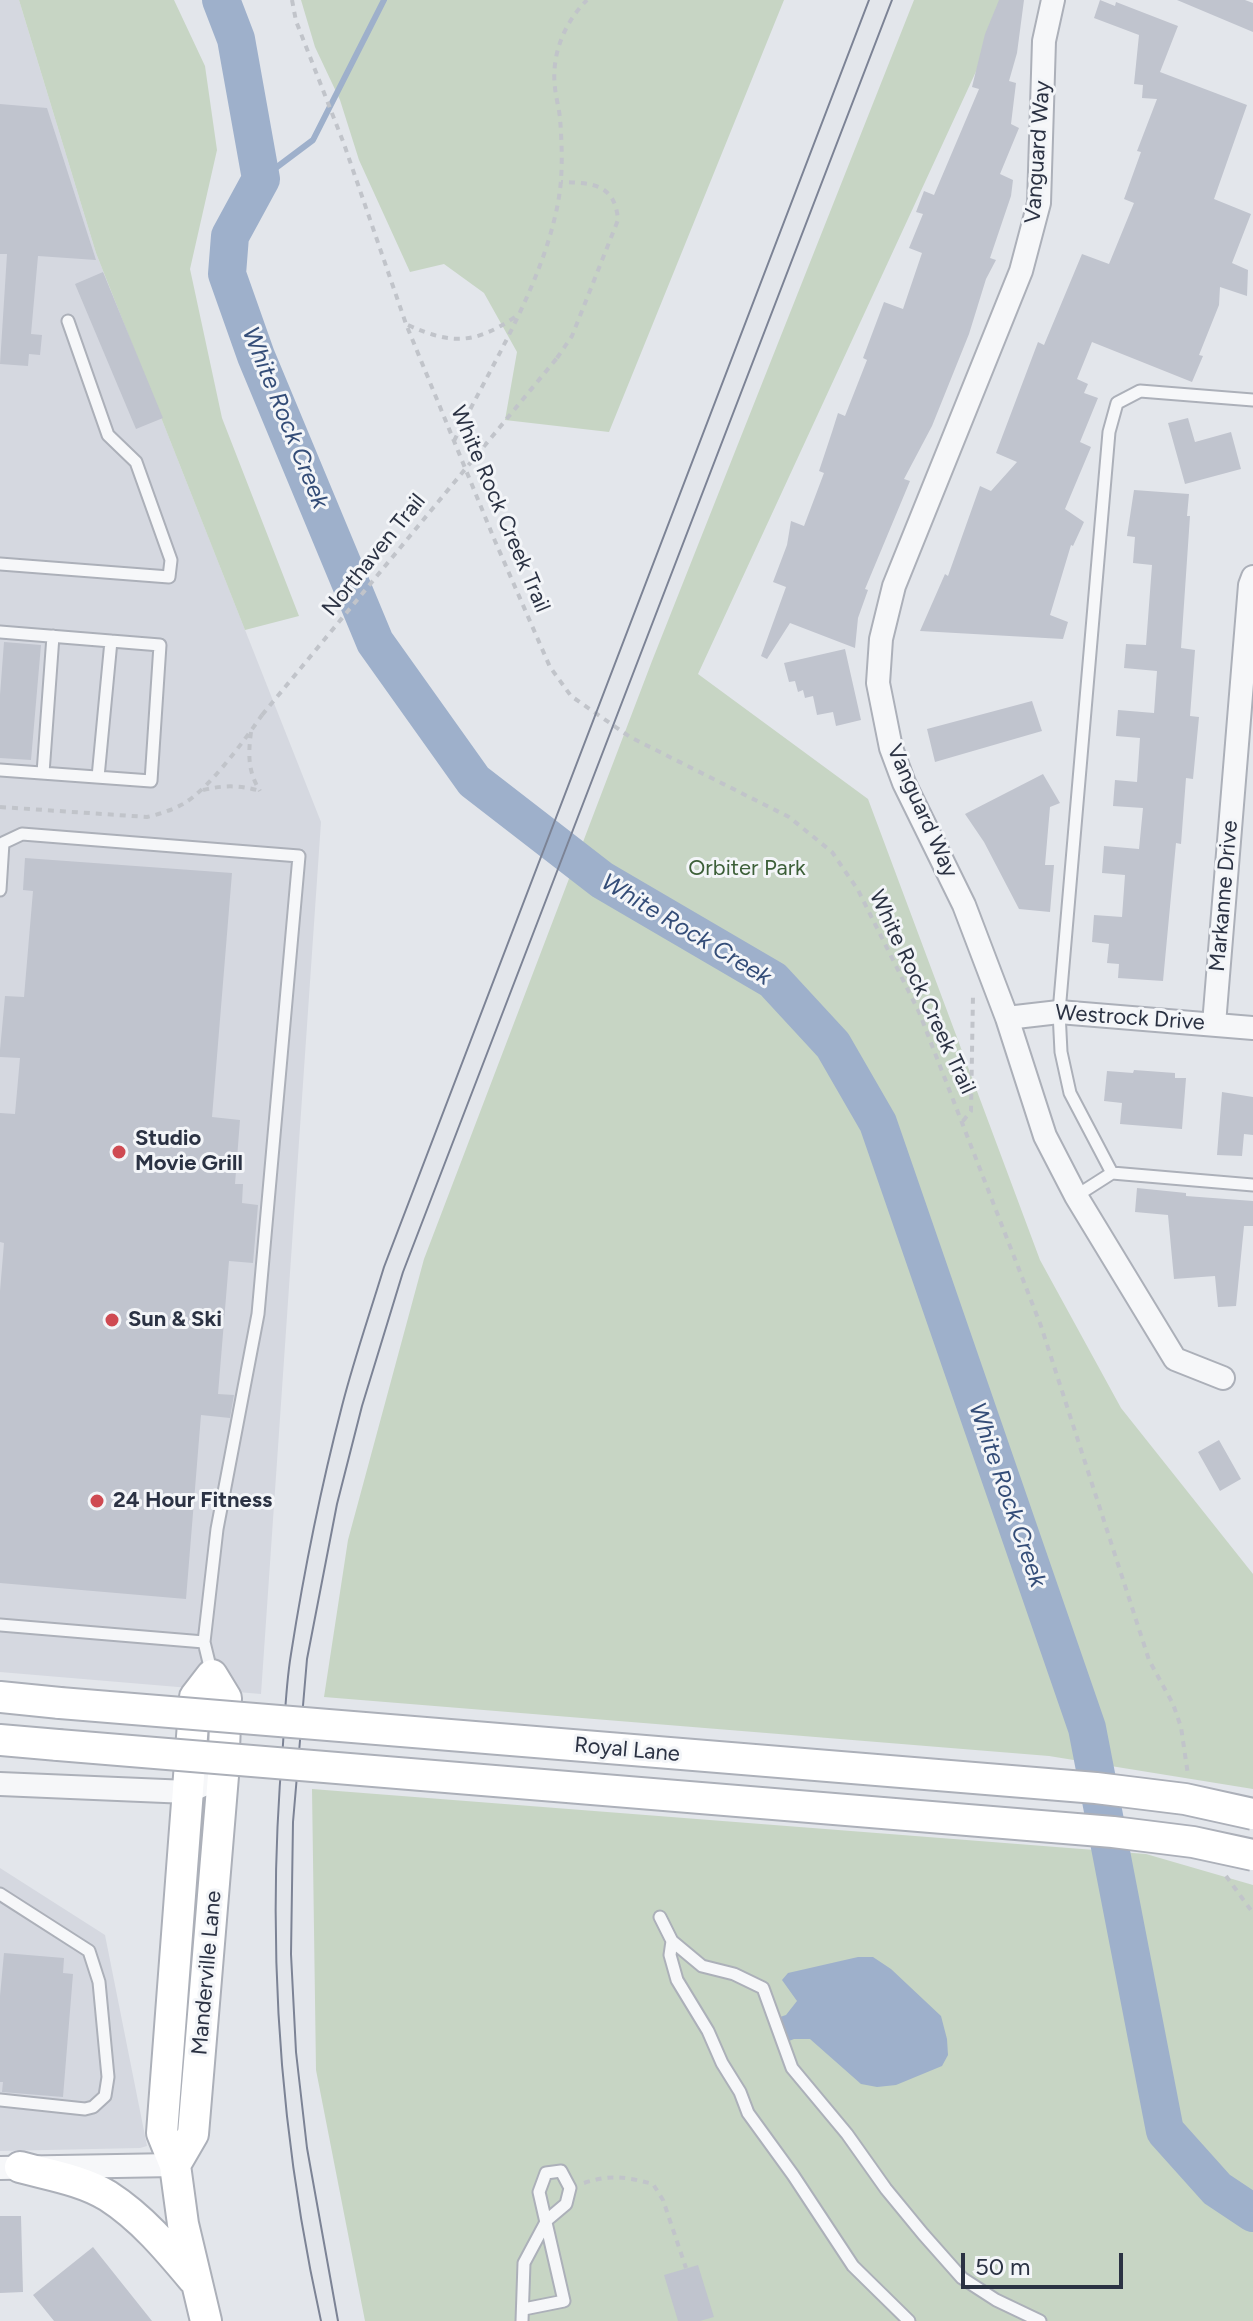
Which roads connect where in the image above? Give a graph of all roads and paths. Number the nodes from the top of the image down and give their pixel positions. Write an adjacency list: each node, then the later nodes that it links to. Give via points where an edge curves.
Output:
1 (292, 0): 7 (path, White Rock Creek Trail)
2 (587, 0): 4 (path, via 559,42 554,70)
3 (1053, 0): 22 (street, Vanguard Way, via 1044,41 1039,203 1033,232 894,586 881,639 878,683 904,783)
4 (561, 182): 5 (path, via 543,260); 15 (path, Northaven Trail, bridge, via 589,183 607,191 617,205 618,220 572,336)
5 (516, 317): 7 (path, via 472,339 449,339); 9 (path)
6 (68, 321): 10 (lane, via 108,435 136,462 171,560 169,577)
7 (406, 324): 9 (path, White Rock Creek Trail)
8 (1253, 400): 23 (lane, via 1140,391 1117,403 1109,432)
9 (454, 441): 27 (path, White Rock Creek Trail, via 550,667 571,696 630,737 789,817 832,852 858,890 919,1012)
10 (0, 564)
11 (1253, 577): 25 (street, Markanne Drive)
12 (0, 632): 13 (lane)
13 (53, 636): 14 (lane); 17 (lane)
14 (111, 641): 18 (lane); 18 (lane, via 160,645 151,781)
15 (251, 730): 19 (path, Northaven Trail); 19 (path, via 248,754 260,791 222,785)
16 (0, 770): 17 (lane)
17 (43, 773): 18 (lane)
18 (98, 777)
19 (201, 791): 20 (path, Northaven Trail, via 147,817)
20 (0, 807)
21 (0, 890): 33 (lane, via 3,843 22,834 299,856 258,1314 217,1529)
22 (989, 968): 24 (street, Vanguard Way); 27 (path, via 977,973 974,981 971,1111)
23 (1059, 1012): 24 (street, Westrock Drive); 25 (street, Westrock Drive); 28 (lane, via 1070,1093)
24 (1007, 1018): 30 (street, Vanguard Way, via 1045,1136)
25 (1214, 1024): 26 (street, Westrock Drive)
26 (1253, 1028)
27 (963, 1121): 38 (path, White Rock Creek Trail, via 1041,1326 1149,1660 1181,1727)
28 (1112, 1173): 29 (lane); 30 (lane)
29 (1253, 1185)
30 (1076, 1196): 31 (street, Vanguard Way, via 1175,1359)
31 (1223, 1378)
32 (0, 1625): 33 (lane)
33 (204, 1642): 34 (lane)
34 (212, 1675): 37 (main road, Manderville Lane, via 226,1698); 40 (main road, Manderville Lane, via 195,1697)
35 (0, 1697): 41 (main road, Royal Lane, bridge, via 1096,1788)
36 (0, 1740): 42 (main road, Royal Lane, bridge, via 1113,1832)
37 (223, 1776): 40 (street); 49 (main road, Manderville Lane, via 193,2134)
38 (1189, 1780)
39 (0, 1784): 40 (street)
40 (188, 1792): 49 (main road, Manderville Lane, via 162,2133)
41 (1253, 1814)
42 (1253, 1855)
43 (1225, 1874): 45 (path)
44 (0, 1894): 48 (lane, via 89,1951 99,1982 108,2077 105,2096 85,2109)
45 (1253, 1913)
46 (660, 1917): 47 (lane)
47 (672, 1941): 57 (lane, via 677,1980 748,2113 853,2266); 58 (lane, via 702,1966 763,1988 792,2068 923,2234 962,2278)
48 (0, 2100)
49 (175, 2165): 50 (street); 54 (main road, Manderville Lane)
50 (10, 2168): 54 (main road, via 66,2179 106,2195 153,2233)
51 (570, 2188): 52 (lane, via 566,2204); 52 (lane, via 561,2171 546,2173 539,2192); 53 (path, via 605,2176 653,2184)
52 (547, 2220): 55 (lane, via 524,2263); 55 (lane, via 564,2301)
53 (686, 2268)
54 (196, 2283): 56 (main road, Manderville Lane)
55 (523, 2315)
56 (206, 2321)
57 (909, 2321)
58 (1040, 2321)

